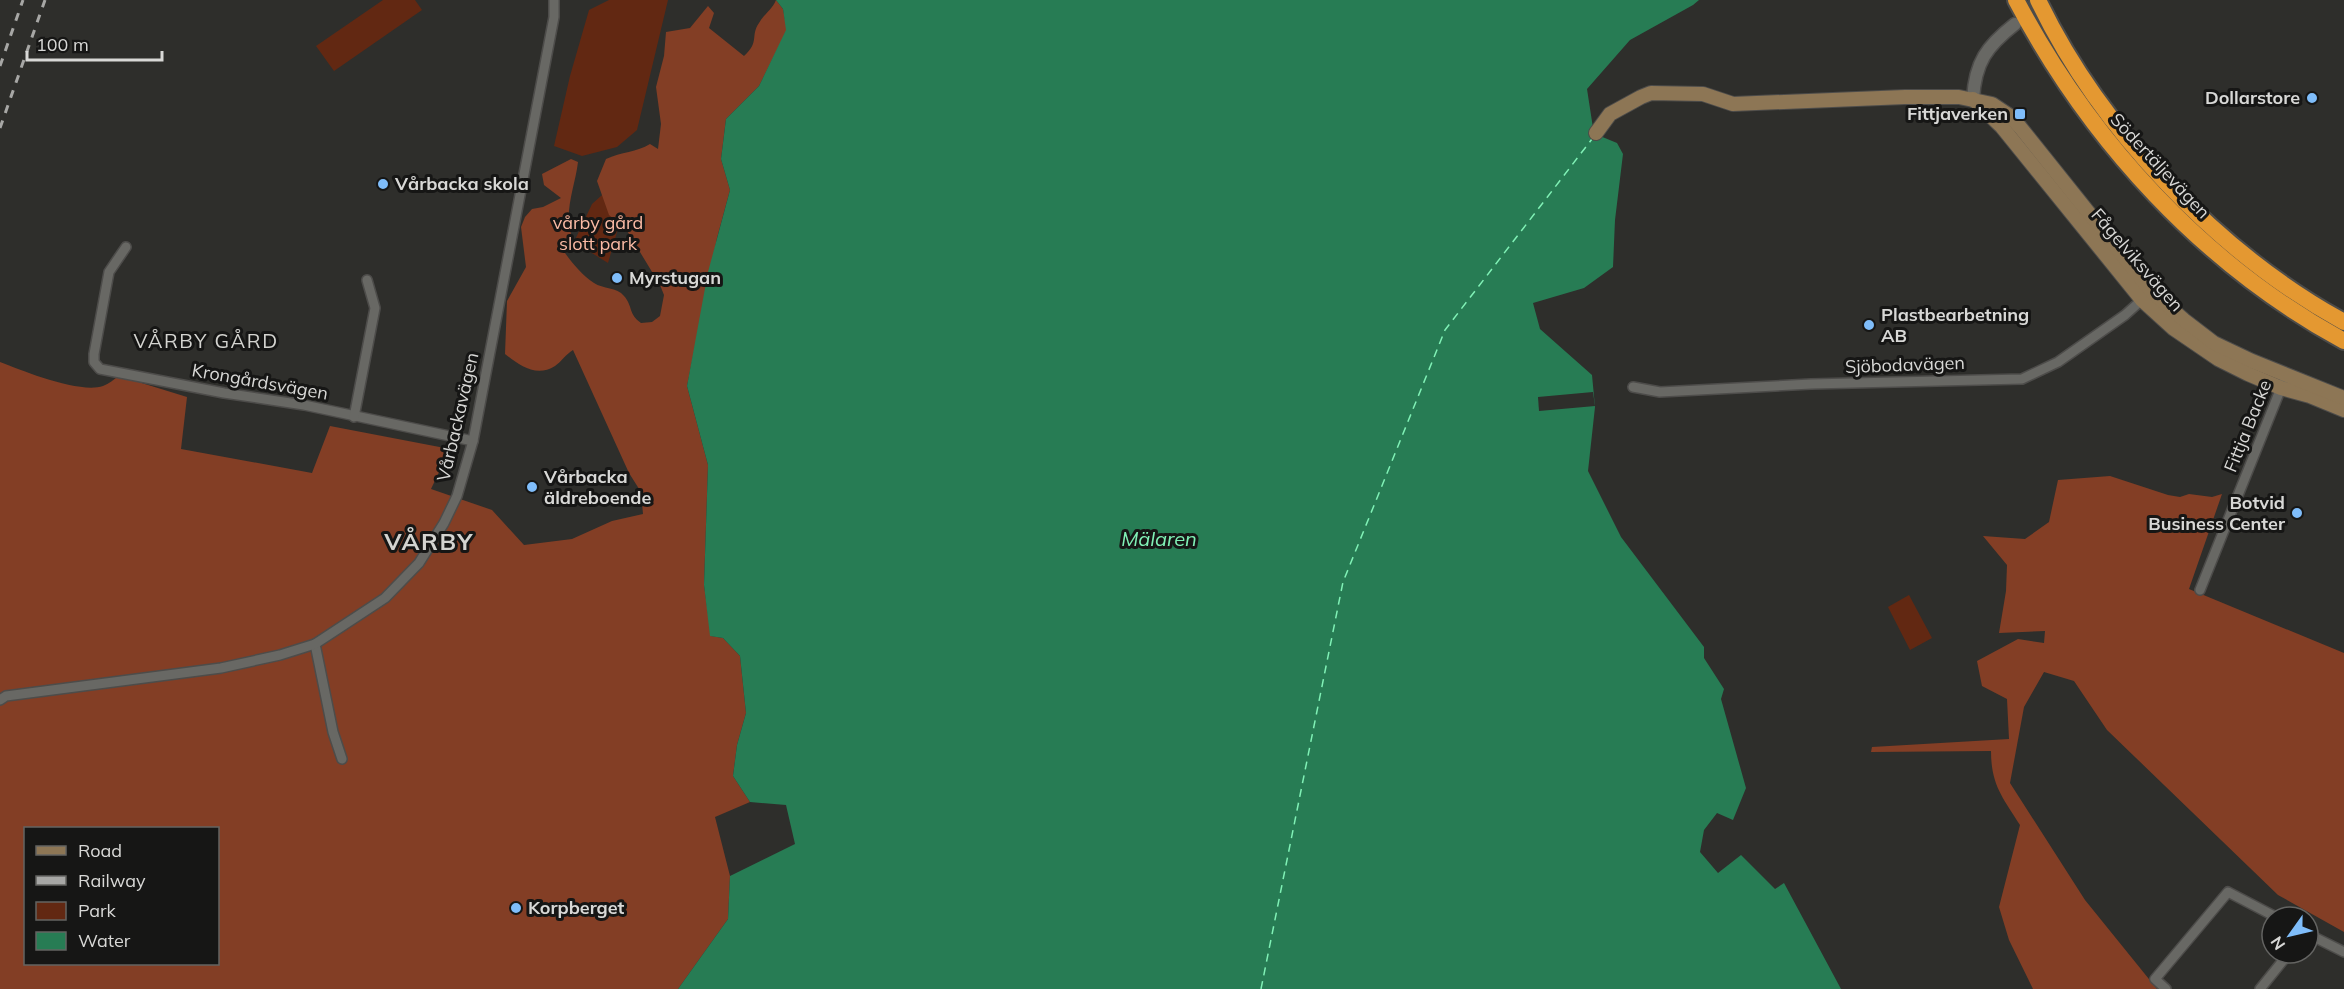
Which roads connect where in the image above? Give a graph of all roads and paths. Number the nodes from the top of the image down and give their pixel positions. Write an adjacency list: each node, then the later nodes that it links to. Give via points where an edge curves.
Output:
1 (554, 0): 18 (street, Vårbackavägen, via 554,17)
2 (2016, 0): 11 (highway, Södertäljevägen, via 2058,74 2097,128 2169,210 2259,287)
3 (2038, 0): 10 (highway, Södertäljevägen, via 2070,57 2112,118 2182,198 2268,272)
4 (2016, 24): 5 (street, via 1985,53)
5 (1973, 99): 6 (main road, Fågelviksvägen, via 1905,97 1732,104 1703,94 1651,93 1610,114); 9 (main road, Fågelviksvägen, via 1992,104 2010,116)
6 (1596, 133)
7 (126, 247): 17 (street, Krongårdsvägen, via 109,272 94,354 100,369)
8 (367, 280): 17 (street, via 375,308)
9 (2147, 296): 12 (main road, Fågelviksvägen, via 2214,343); 13 (street, Sjöbodavägen, via 2058,362 2022,379 1660,392); 14 (main road, Fågelviksvägen, via 2157,315 2195,345)
10 (2344, 322)
11 (2344, 341)
12 (2286, 375): 14 (street, Fittja Backe); 15 (main road, Fågelviksvägen)
13 (1633, 387)
14 (2281, 388): 16 (main road, Fågelviksvägen); 19 (street, Fittja Backe)
15 (2344, 398)
16 (2344, 410)
17 (354, 417): 18 (street, Krongårdsvägen)
18 (473, 441): 20 (street, Vårbackavägen, via 458,496 419,563 385,598)
19 (2200, 590)
20 (315, 644): 21 (street, Vårbackavägen, via 221,668 6,696); 22 (street)
21 (0, 700)
22 (342, 759)
23 (2260, 909): 27 (street, via 2228,892 2155,979)
24 (2320, 940): 25 (street)
25 (2344, 952)
26 (2279, 965): 28 (street)
27 (2166, 989)
28 (2260, 989)

